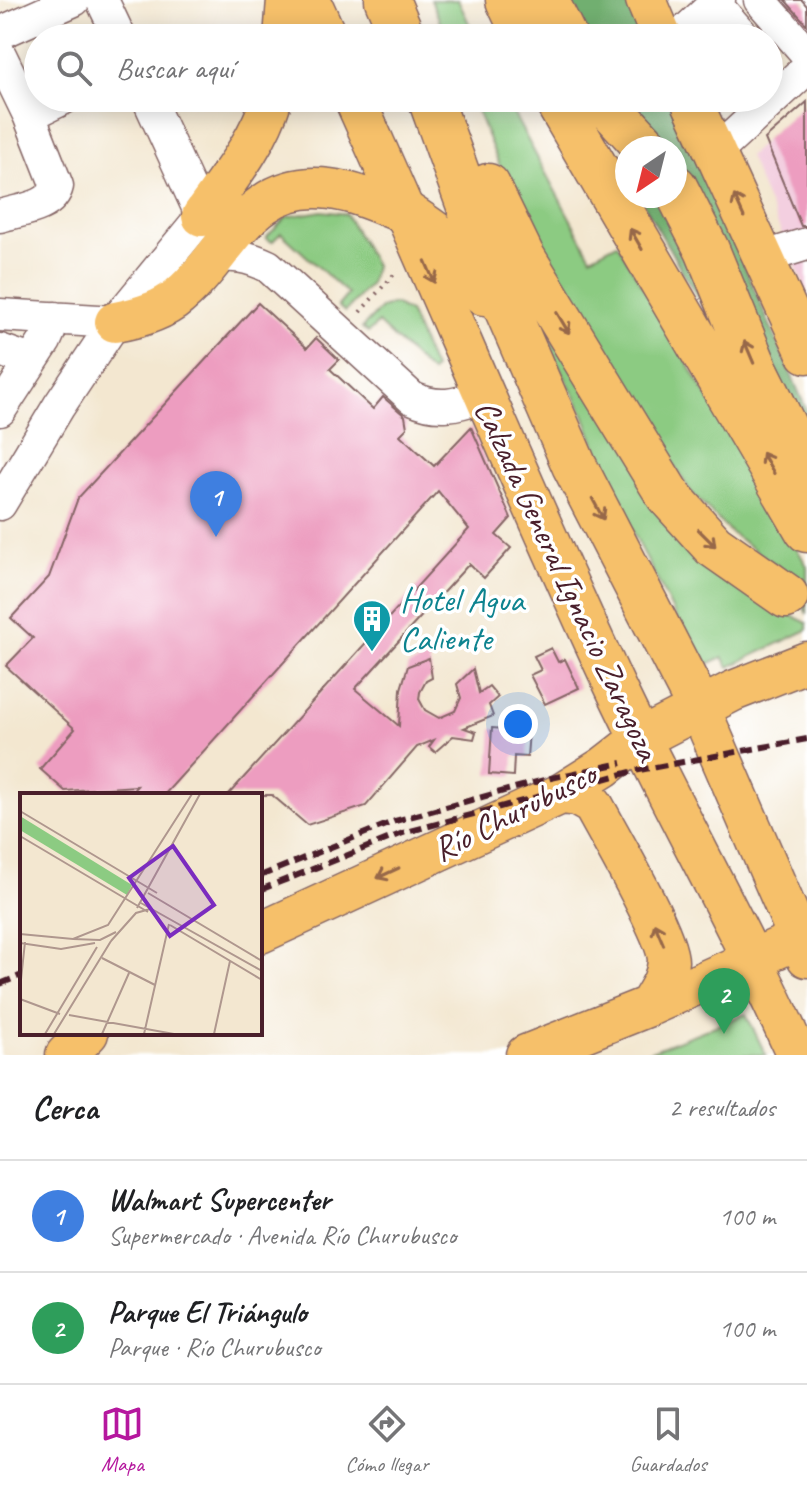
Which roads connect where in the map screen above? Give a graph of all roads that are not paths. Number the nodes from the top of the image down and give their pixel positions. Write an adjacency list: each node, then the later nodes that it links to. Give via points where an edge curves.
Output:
1 (74, 0): 22 (street)
2 (102, 0): 11 (street)
3 (287, 0): 12 (main road)
4 (310, 0): 13 (main road)
5 (387, 0): 14 (highway)
6 (508, 0): 15 (highway)
7 (546, 0): 16 (highway)
8 (646, 0): 17 (main road)
9 (760, 0): 20 (street)
10 (717, 2): 18 (street); 19 (street)
11 (113, 24)
12 (285, 24)
13 (321, 24)
14 (397, 24)
15 (519, 24)
16 (558, 24)
17 (671, 24)
18 (694, 24)
19 (734, 24)
20 (781, 24)
21 (783, 26): 23 (street)
22 (0, 33)
23 (807, 54)
24 (0, 55): 25 (street)
25 (24, 105)
26 (28, 112): 37 (street)
27 (35, 112): 37 (street)
28 (154, 112): 42 (street)
29 (267, 112): 42 (main road, via 248,152)
30 (360, 112): 43 (main road, Calzada General Ignacio Zaragoza)
31 (436, 112): 55 (highway, Calzada General Ignacio Zaragoza, via 504,303)
32 (440, 112): 59 (highway, one-way to 59, via 487,183 522,256 668,495 713,545)
33 (563, 112): 58 (highway, one-way to 33)
34 (614, 112): 38 (highway)
35 (696, 112): 39 (main road)
36 (750, 112): 39 (street)
37 (29, 115): 41 (street, via 56,180 55,193 45,203)
38 (636, 136)
39 (715, 153): 46 (main road, one-way to 39)
40 (686, 208): 56 (highway, one-way to 40)
41 (0, 216)
42 (202, 216): 49 (street)
43 (412, 230): 45 (main road, via 359,196 309,188 269,199); 53 (main road, Calzada General Ignacio Zaragoza, one-way to 53); 55 (highway, via 449,242 477,279)
44 (807, 244): 46 (street)
45 (212, 258): 49 (main road, via 172,301); 53 (street, via 243,256 268,266 412,398 442,407)
46 (761, 258): 51 (main road)
47 (0, 315): 48 (street)
48 (55, 318): 49 (street); 52 (street)
49 (115, 322): 57 (street)
50 (0, 350): 52 (street)
51 (807, 353)
52 (31, 361): 54 (street)
53 (483, 396): 62 (main road, Calzada General Ignacio Zaragoza)
54 (0, 410)
55 (574, 465): 61 (highway, Calzada General Ignacio Zaragoza, one-way to 61)
56 (807, 472)
57 (0, 504)
58 (807, 530)
59 (786, 596)
60 (807, 662): 61 (main road, Río Churubusco)
61 (700, 709): 62 (main road, Río Churubusco); 65 (main road, Calzada General Ignacio Zaragoza)
62 (640, 739): 63 (main road, Río Churubusco); 66 (main road, Calzada General Ignacio Zaragoza)
63 (561, 794): 64 (main road, Río Churubusco, one-way to 64); 67 (main road, one-way to 63, via 665,980 668,958 659,933 593,805)
64 (262, 932)
65 (804, 944): 66 (main road)
66 (754, 960): 67 (main road); 71 (main road, Calzada General Ignacio Zaragoza)
67 (649, 1006): 70 (main road)
68 (86, 1035): 69 (main road)
69 (66, 1055)
70 (526, 1055)
71 (797, 1055)

